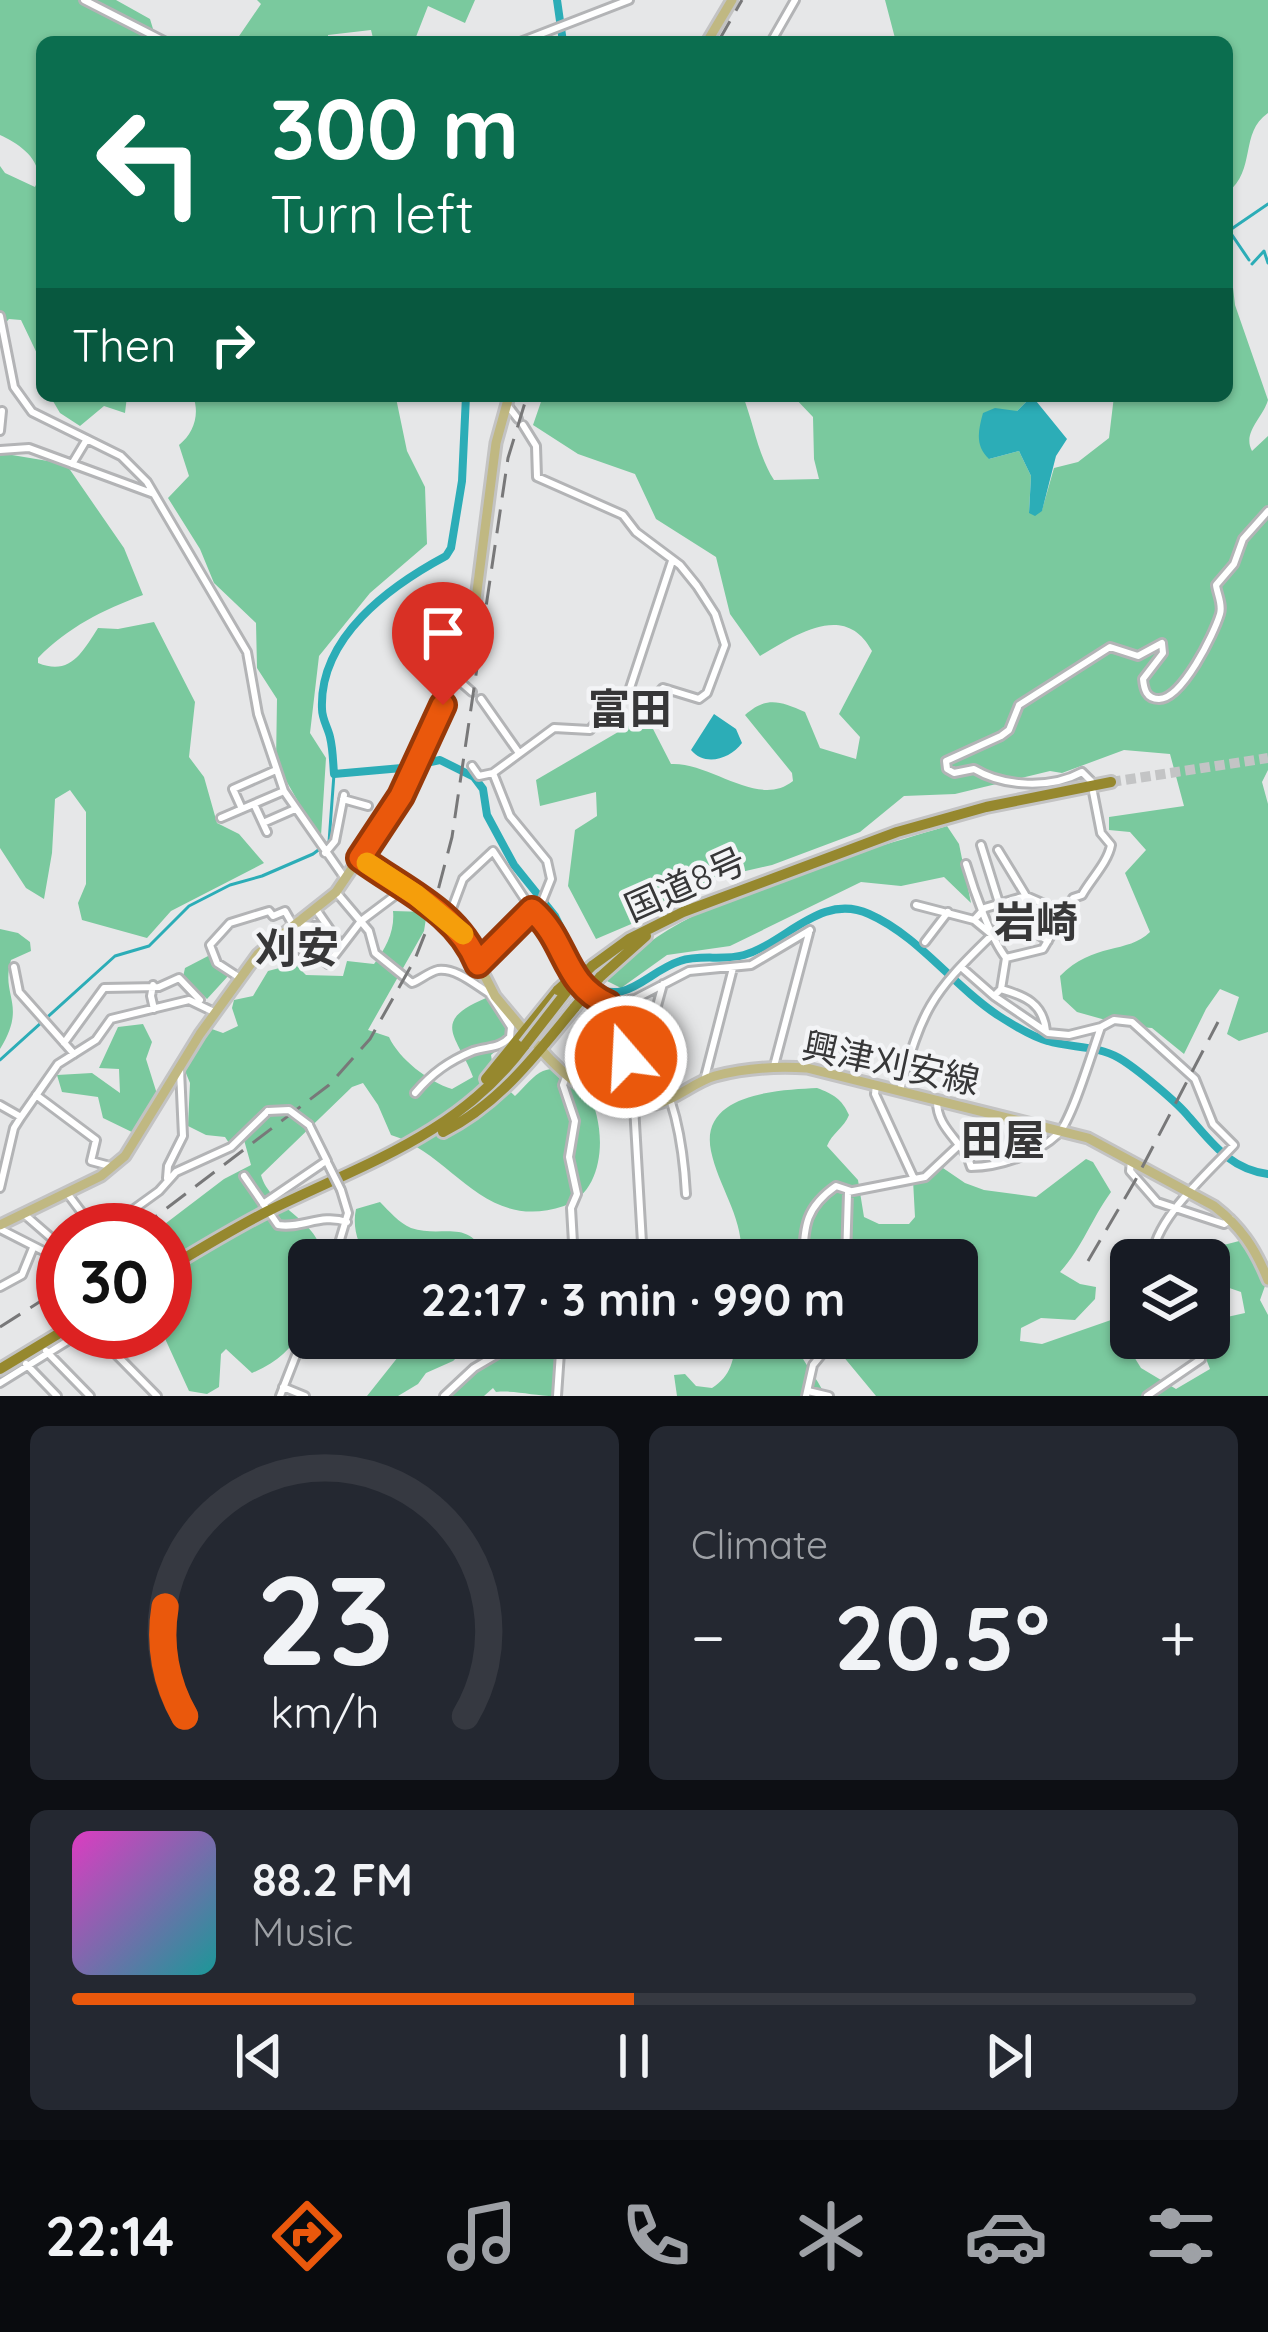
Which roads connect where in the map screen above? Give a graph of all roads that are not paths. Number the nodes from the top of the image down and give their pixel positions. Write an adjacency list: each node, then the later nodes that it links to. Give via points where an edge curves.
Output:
1 (84, 0): 5 (street)
2 (629, 0): 6 (street)
3 (732, 0): 7 (main road)
4 (796, 0): 8 (street)
5 (154, 36)
6 (536, 36)
7 (711, 36)
8 (775, 36)
9 (0, 316): 14 (street, via 20,398)
10 (506, 402): 20 (main road, via 471,638)
11 (509, 402): 19 (street, via 536,446 537,477 623,514)
12 (2, 411): 13 (street)
13 (0, 431)
14 (87, 439): 16 (street); 17 (street, via 130,463)
15 (0, 450): 16 (street, via 29,448)
16 (72, 464): 17 (street)
17 (154, 494): 26 (street, via 247,652)
18 (1268, 511): 28 (street, via 1216,585 1220,614 1176,692 1159,699 1144,689 1162,643 1138,656 1109,647 1019,705 1001,736 946,761 954,773 974,769 994,781 1061,782 1082,772)
19 (672, 561): 21 (street); 21 (street, via 715,614 724,646 699,699 663,688 644,707)
20 (456, 678): 22 (street); 42 (main road)
21 (628, 691): 24 (street, via 590,730 554,728)
22 (472, 692)
23 (481, 699): 24 (street)
24 (519, 753): 27 (street)
25 (472, 766): 27 (street, via 479,776)
26 (276, 770): 30 (street); 34 (street, via 233,789)
27 (493, 773): 52 (street, via 510,816 547,861 548,892)
28 (1091, 781)
29 (1111, 782): 48 (highway, 国道8号, via 923,824)
30 (284, 791): 32 (street); 35 (street)
31 (1093, 792): 55 (street, via 1111,851)
32 (254, 804): 34 (street); 37 (street)
33 (368, 806): 40 (street, via 343,797 334,842)
34 (242, 809): 36 (street)
35 (295, 809): 37 (street); 40 (street)
36 (221, 818)
37 (263, 823): 38 (street)
38 (267, 832)
39 (981, 845): 49 (street)
40 (323, 850): 44 (street)
41 (998, 850): 47 (street)
42 (360, 858): 44 (main road); 45 (main road)
43 (966, 864): 53 (street)
44 (346, 878): 46 (main road)
45 (405, 888): 57 (street); 58 (main road)
46 (336, 892): 51 (main road); 57 (street)
47 (1026, 896): 49 (street); 55 (street); 56 (street)
48 (706, 903): 71 (highway); 71 (highway, 国道8号, via 654,926)
49 (999, 904): 53 (street); 56 (street)
50 (916, 905): 54 (street)
51 (315, 908): 60 (main road); 61 (street)
52 (535, 908): 58 (street, via 490,851 463,879); 68 (street); 80 (street, via 582,989)
53 (985, 908): 59 (street); 62 (street)
54 (948, 912): 59 (street); 65 (street)
55 (1065, 913): 64 (street)
56 (1007, 916): 62 (street); 64 (street)
57 (361, 920): 66 (street); 77 (street, via 375,952 412,983 447,971)
58 (448, 920): 68 (main road)
59 (974, 920): 62 (street)
60 (296, 922): 61 (street); 63 (main road); 73 (street, via 285,911 269,911 230,923 210,945 218,963)
61 (326, 927): 66 (street)
62 (990, 935): 67 (street); 69 (street)
63 (278, 937): 66 (street, via 298,960 315,954 326,964); 73 (main road)
64 (1048, 941): 67 (street, via 1035,953)
65 (925, 942)
66 (340, 944)
67 (1006, 958): 76 (street)
68 (478, 964): 77 (main road)
69 (959, 967): 78 (street); 95 (street, via 923,1014)
70 (14, 968): 86 (street, via 19,992)
71 (594, 968): 83 (highway, bridge, via 558,990); 87 (highway, bridge); 105 (highway, 国道8号, bridge, via 466,1108)
72 (734, 968): 74 (street, via 689,971); 91 (street, via 810,930); 93 (street)
73 (240, 978): 82 (main road)
74 (663, 984): 80 (street); 88 (street)
75 (153, 985): 79 (street, via 179,978); 81 (street); 86 (street, via 104,988)
76 (1001, 988): 78 (street); 85 (street, via 1040,1009)
77 (492, 994): 83 (main road); 96 (street, via 510,1037 450,1062)
78 (994, 996): 85 (street)
79 (203, 1004): 81 (street); 82 (street)
80 (608, 1004): 88 (street, via 621,1056)
81 (154, 1009): 89 (street, via 111,1019)
82 (216, 1012): 90 (main road)
83 (525, 1030): 87 (main road); 109 (highway, via 461,1104)
84 (1099, 1031): 85 (street); 104 (street); 119 (street, via 1124,1020 1147,1033 1195,1079 1213,1124 1234,1145)
85 (1046, 1032)
86 (64, 1043): 89 (street)
87 (541, 1049): 92 (main road); 105 (highway, via 486,1105)
88 (649, 1051): 98 (street)
89 (74, 1054): 97 (street)
90 (180, 1066): 112 (main road); 114 (street, via 183,1136)
91 (774, 1066): 93 (main road, 興津刈安線); 94 (main road, 興津刈安線)
92 (566, 1077): 101 (main road); 131 (street, via 575,1121)
93 (704, 1081): 98 (main road, 興津刈安線)
94 (876, 1085): 95 (main road, 興津刈安線); 115 (street)
95 (900, 1091): 99 (main road, 興津刈安線)
96 (415, 1093)
97 (36, 1095): 103 (street); 112 (street, via 96,1140 91,1161)
98 (672, 1098): 101 (main road, 興津刈安線); 120 (street)
99 (937, 1100): 102 (main road, 興津刈安線); 107 (street)
100 (0, 1106): 103 (street)
101 (634, 1106): 132 (street)
102 (993, 1113): 104 (main road, 興津刈安線); 108 (street, via 1002,1150)
103 (21, 1117): 116 (street)
104 (1062, 1130): 108 (street); 110 (main road, 興津刈安線)
105 (418, 1140): 109 (highway, 国道8号)
106 (977, 1140): 107 (street)
107 (957, 1147): 108 (street, via 973,1168); 115 (street, via 932,1174)
108 (1024, 1154)
109 (372, 1161): 123 (highway, 国道8号)
110 (1131, 1161): 119 (main road, 興津刈安線); 124 (street, via 1147,1194)
111 (327, 1163): 114 (street, bridge, via 309,1125 290,1111 268,1111 231,1147); 123 (street); 127 (street, bridge)
112 (114, 1168): 118 (main road)
113 (244, 1176): 123 (street)
114 (167, 1178): 122 (street)
115 (914, 1179): 117 (street)
116 (0, 1188)
117 (851, 1191): 133 (street, via 836,1186 817,1199); 134 (street)
118 (67, 1192): 121 (street); 125 (main road)
119 (1191, 1193): 124 (street); 126 (main road, 興津刈安線)
120 (686, 1194)
121 (75, 1203)
122 (142, 1203)
123 (265, 1208): 127 (street, via 284,1227 325,1217); 137 (highway, 国道8号)
124 (1174, 1210): 126 (street); 135 (street)
125 (22, 1212): 128 (street); 129 (main road)
126 (1231, 1220): 138 (main road, 興津刈安線)
127 (346, 1222): 130 (street)
128 (36, 1224)
129 (0, 1227): 136 (street)
130 (341, 1239)
131 (573, 1239)
132 (642, 1239)
133 (804, 1239)
134 (846, 1239)
135 (1157, 1239)
136 (35, 1249): 139 (street, via 22,1275)
137 (192, 1253)
138 (1268, 1280)
139 (0, 1286)
140 (36, 1347): 150 (highway)
141 (36, 1358): 149 (street)
142 (53, 1359): 156 (street)
143 (121, 1359): 157 (street)
144 (295, 1359): 153 (street)
145 (490, 1359): 152 (street)
146 (560, 1359): 161 (street)
147 (818, 1359): 154 (street)
148 (1201, 1359): 163 (street)
149 (26, 1364): 151 (street); 155 (street)
150 (0, 1369)
151 (0, 1383)
152 (451, 1387): 159 (street); 160 (street)
153 (282, 1392): 158 (street)
154 (807, 1394): 162 (street)
155 (57, 1396)
156 (89, 1396)
157 (157, 1396)
158 (305, 1396)
159 (444, 1396)
160 (458, 1396)
161 (557, 1396)
162 (829, 1396)
163 (1147, 1396)

